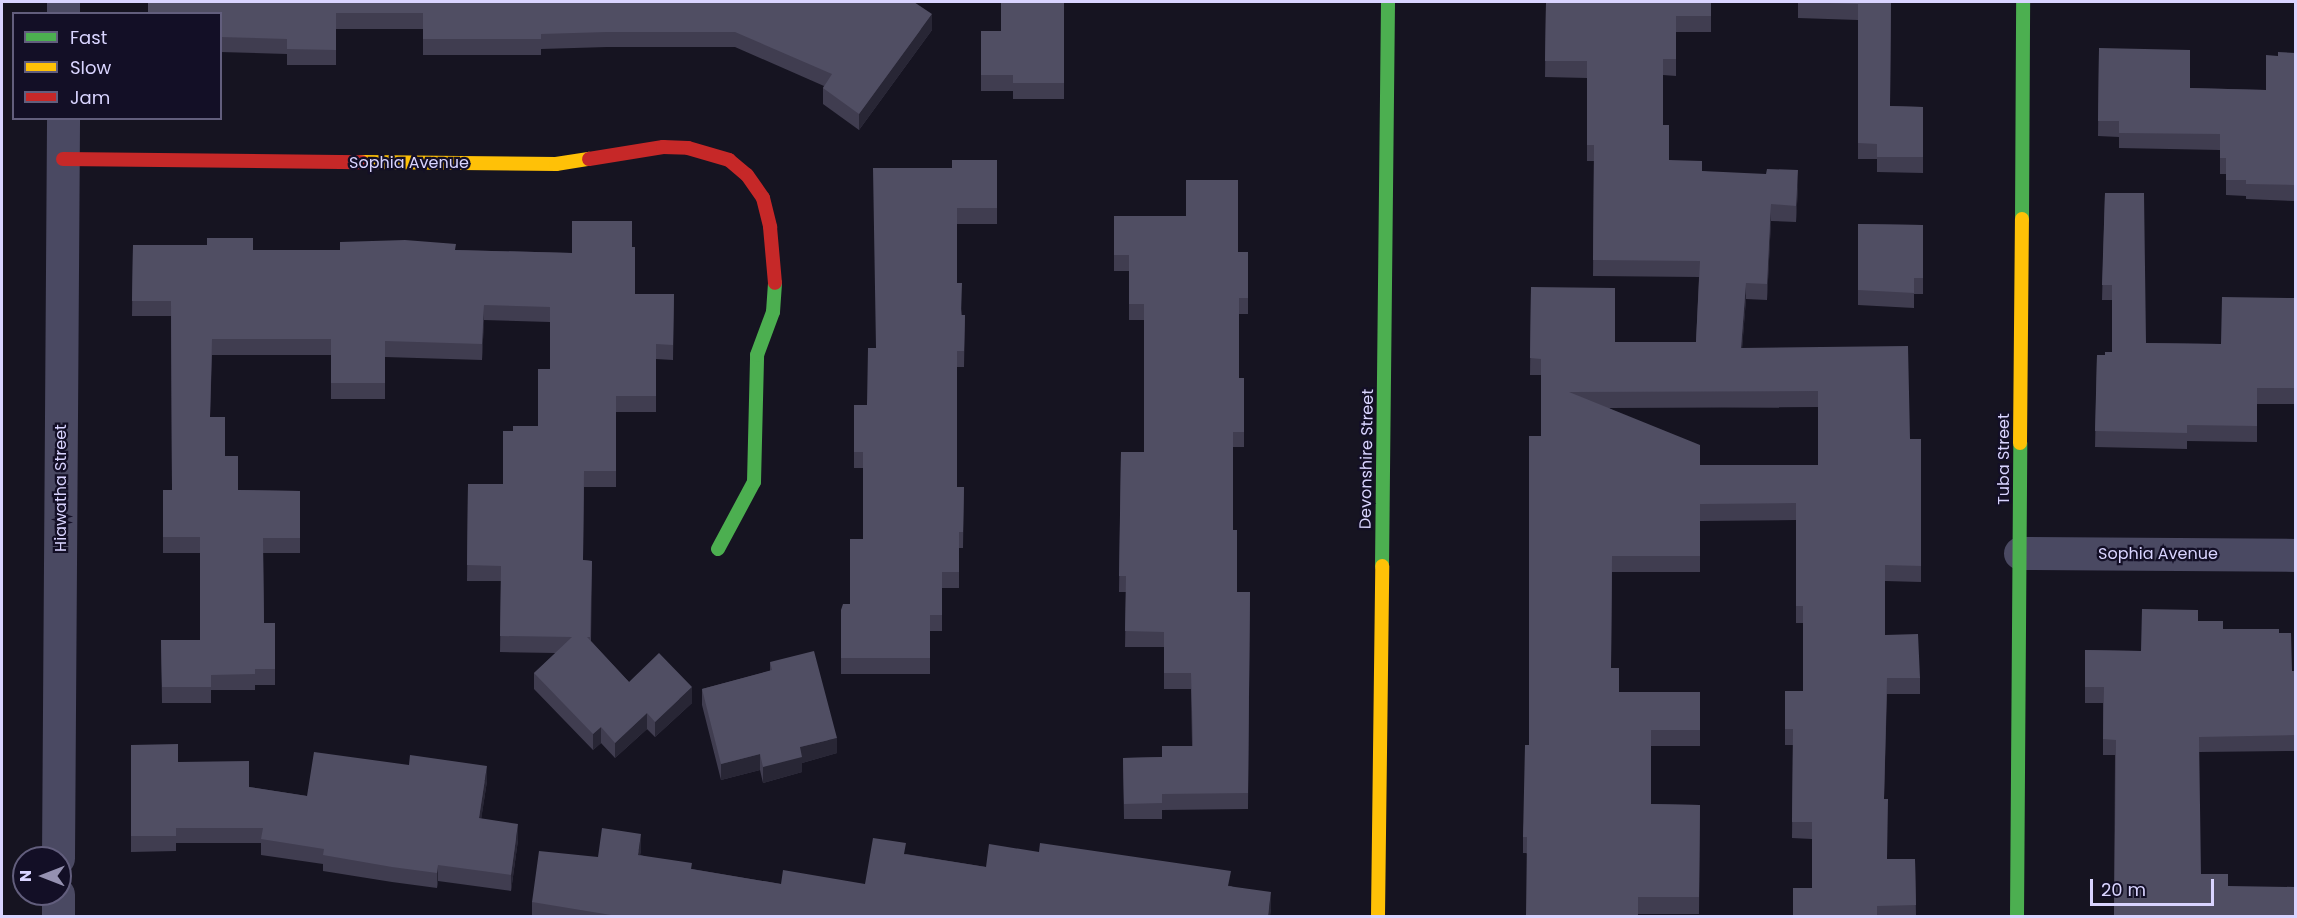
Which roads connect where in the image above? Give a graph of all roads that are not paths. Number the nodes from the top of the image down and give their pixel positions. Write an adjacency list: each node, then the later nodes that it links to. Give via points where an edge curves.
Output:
1 (1388, 2): 9 (street, Devonshire Street)
2 (2023, 2): 6 (street, Tuba Street)
3 (63, 120): 4 (street, Hiawatha Street)
4 (63, 159): 5 (street, Sophia Avenue, via 556,164 671,147 712,153 729,160 747,175 763,198 776,274 773,312 757,355 754,482); 8 (street, Hiawatha Street)
5 (718, 549)
6 (2020, 553): 7 (street, Sophia Avenue); 10 (street, Tuba Street)
7 (2295, 555)
8 (58, 846)
9 (1378, 916)
10 (2017, 916)

